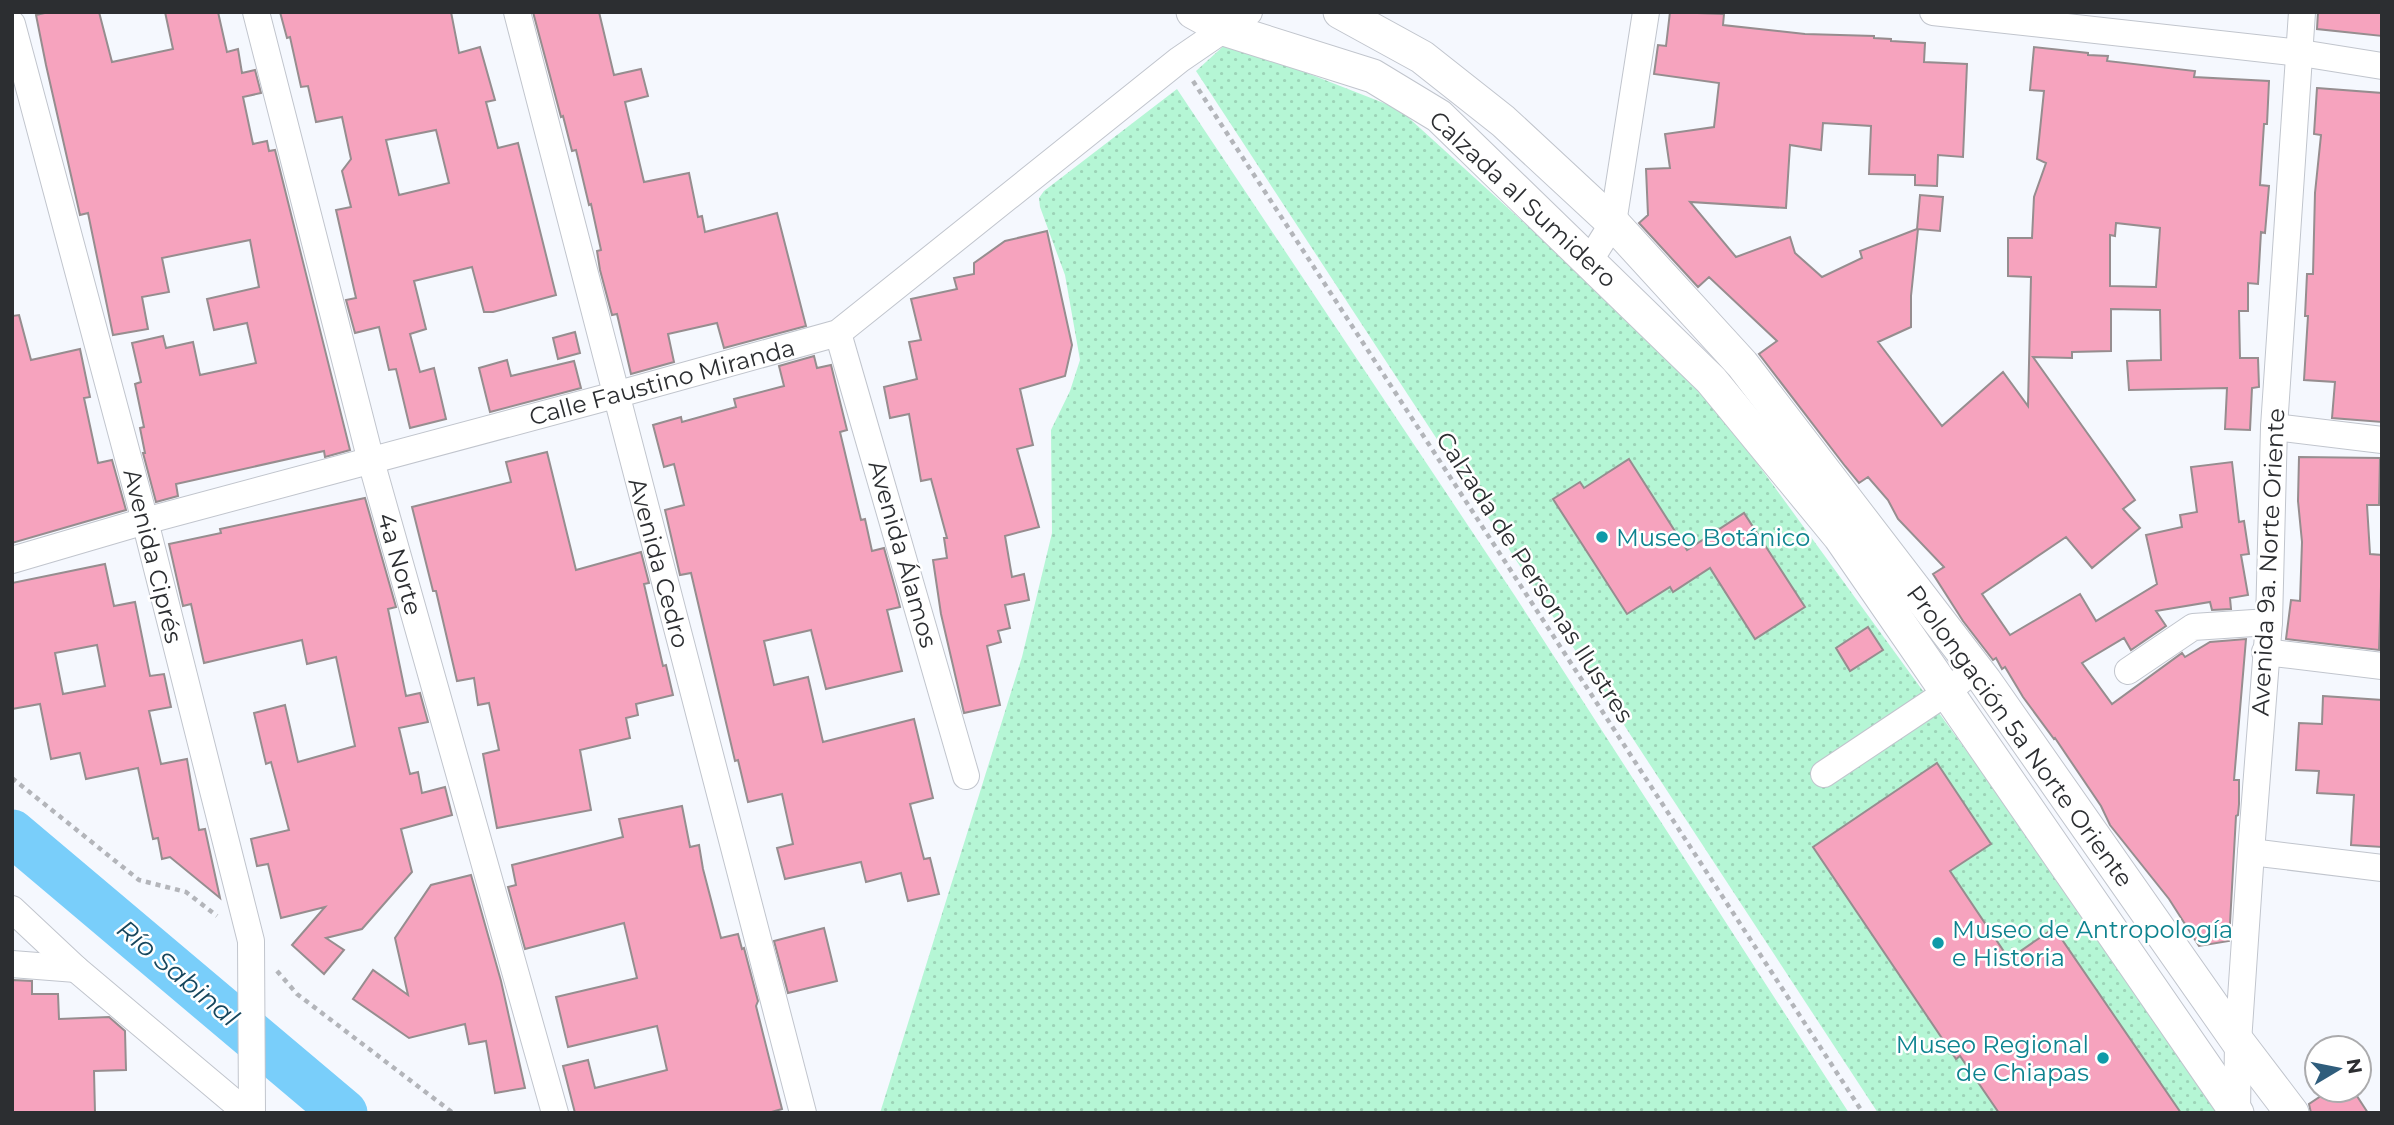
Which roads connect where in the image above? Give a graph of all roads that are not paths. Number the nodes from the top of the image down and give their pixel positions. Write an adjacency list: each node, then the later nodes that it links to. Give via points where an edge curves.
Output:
1 (256, 12): 20 (street, 4a Norte)
2 (517, 12): 17 (street, Avenida Cedro)
3 (1193, 12): 8 (main road, Calzada al Sumidero)
4 (1340, 12): 12 (main road, Calzada al Sumidero, via 1422,57 1503,121)
5 (1646, 12): 12 (street)
6 (1933, 12): 10 (street)
7 (2302, 12): 10 (street, Avenida 9a. Norte Oriente)
8 (1236, 20): 13 (main road, Calzada al Sumidero, via 1373,76 1439,116); 14 (street, Calle Faustino Miranda, via 1179,60)
9 (12, 24): 21 (street, Avenida Ciprés)
10 (2301, 53): 11 (street); 18 (street, Avenida 9a. Norte Oriente)
11 (2382, 66)
12 (1613, 223): 13 (street); 15 (main road, Calzada al Sumidero)
13 (1590, 260): 16 (main road, Calzada al Sumidero)
14 (838, 333): 17 (street, Calle Faustino Miranda); 30 (street, Avenida Álamos)
15 (1742, 364): 26 (main road, Prolongación 5a Norte Oriente)
16 (1711, 380): 28 (main road, Prolongación 5a Norte Oriente, via 1840,537)
17 (615, 395): 20 (street, Calle Faustino Miranda); 39 (street, Avenida Cedro)
18 (2274, 427): 19 (street); 23 (street, Avenida 9a. Norte Oriente)
19 (2382, 440)
20 (371, 461): 21 (street, Calle Faustino Miranda); 38 (street, 4a Norte)
21 (145, 521): 22 (street, Calle Faustino Miranda); 37 (street, Avenida Ciprés, via 252,947)
22 (12, 560)
23 (2269, 622): 24 (street, Avenida 9a. Norte Oriente); 27 (street, via 2193,627)
24 (2265, 652): 25 (street); 31 (street, Avenida 9a. Norte Oriente)
25 (2382, 666)
26 (1975, 669): 28 (street); 36 (main road, Prolongación 5a Norte Oriente)
27 (2128, 671)
28 (1947, 692): 29 (street); 40 (main road, Prolongación 5a Norte Oriente)
29 (1824, 774)
30 (966, 776)
31 (2251, 852): 32 (street); 36 (street, Avenida 9a. Norte Oriente)
32 (2382, 867)
33 (12, 909): 35 (street)
34 (12, 964): 35 (street)
35 (76, 969): 37 (street)
36 (2238, 1042): 40 (street, Avenida 9a. Norte Oriente); 41 (main road, Prolongación 5a Norte Oriente)
37 (251, 1106)
38 (555, 1113)
39 (803, 1113)
40 (2237, 1113)
41 (2292, 1113)

